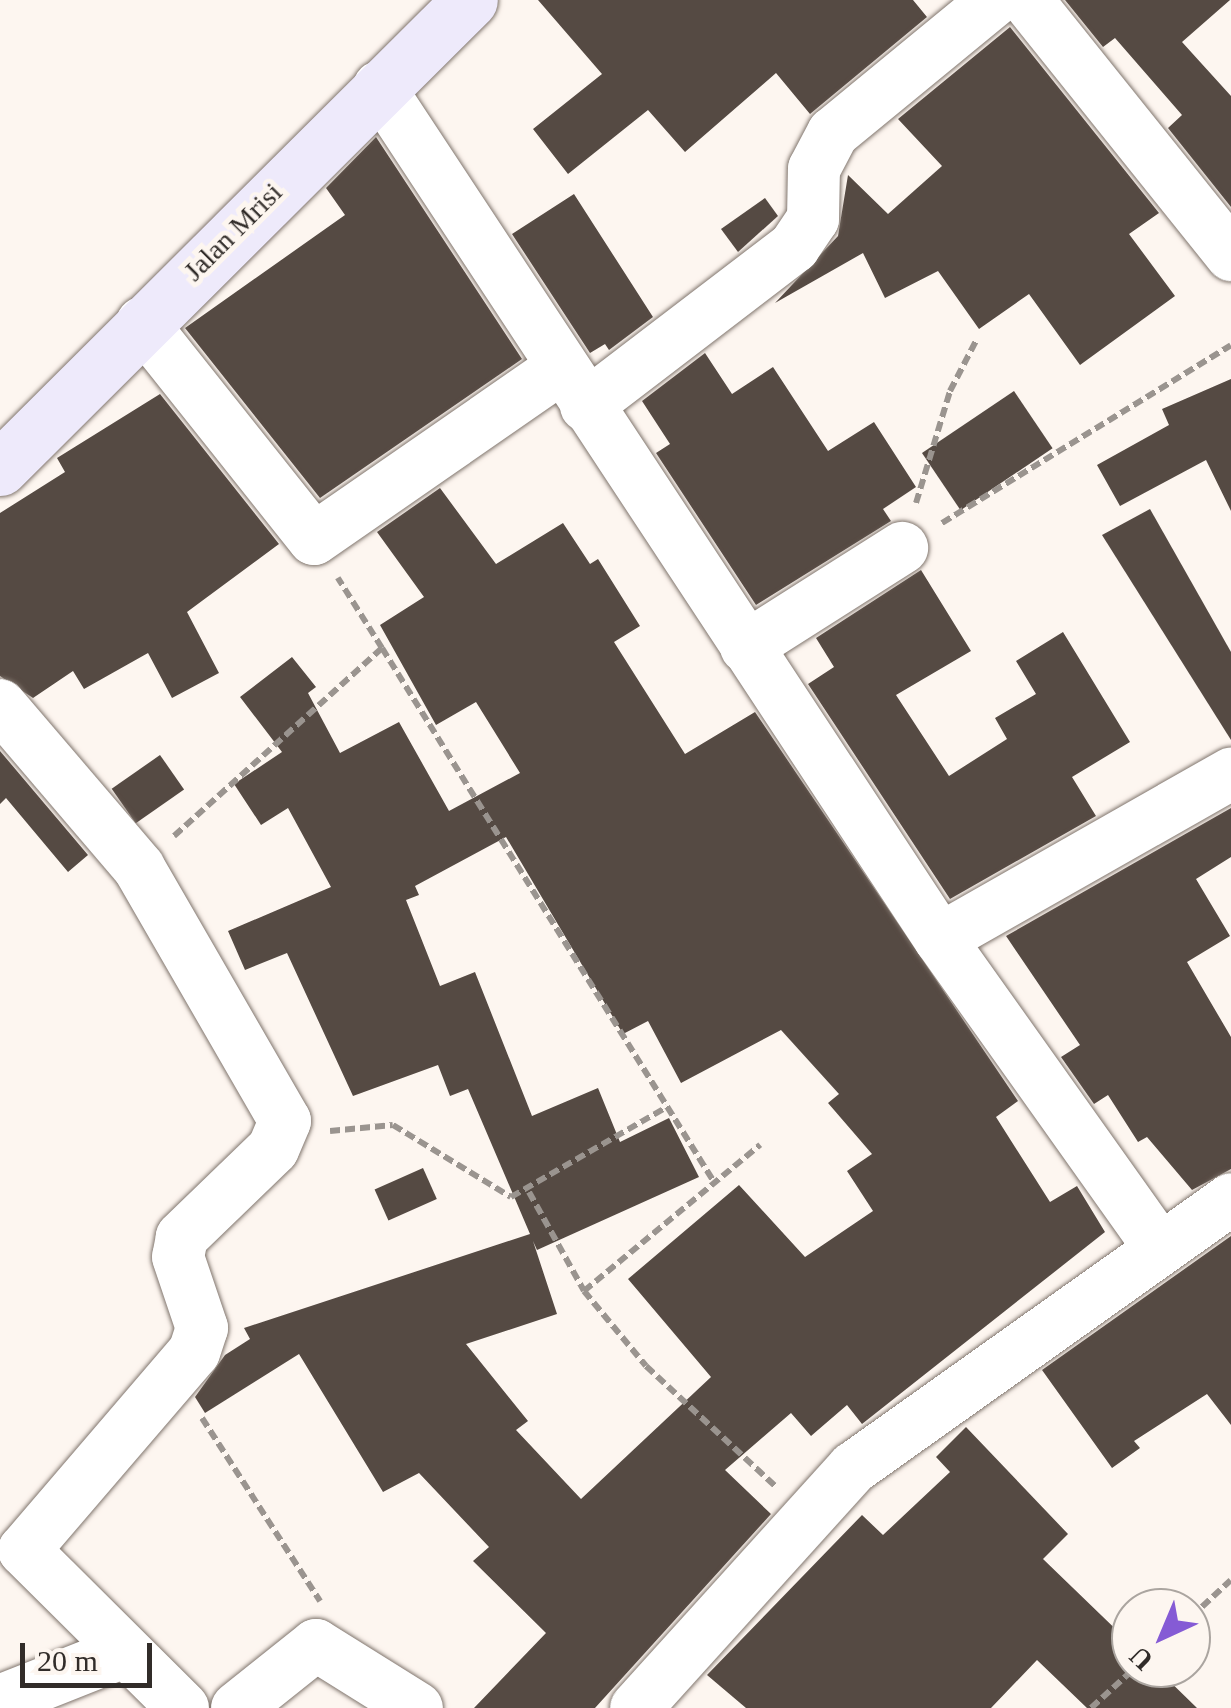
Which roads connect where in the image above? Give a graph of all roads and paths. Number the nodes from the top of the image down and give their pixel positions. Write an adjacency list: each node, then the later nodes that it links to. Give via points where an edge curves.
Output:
1 (470, 0): 4 (street, Jalan Mrisi)
2 (995, 0): 9 (street, via 833,132 814,169 813,218 794,247)
3 (1027, 0): 5 (street)
4 (379, 88): 6 (street, Jalan Mrisi); 9 (street)
5 (1231, 255)
6 (142, 323): 10 (street, Jalan Mrisi); 11 (street)
7 (977, 339): 12 (path, via 950,392)
8 (1231, 345): 12 (path)
9 (574, 387): 11 (street); 13 (street)
10 (0, 468)
11 (314, 538): 14 (path)
12 (902, 548): 13 (street)
13 (746, 646): 18 (street)
14 (382, 648): 17 (path); 19 (path)
15 (0, 705): 17 (street)
16 (1231, 774): 18 (street)
17 (140, 868): 20 (street)
18 (940, 938): 25 (street)
19 (666, 1107): 22 (path); 23 (path)
20 (286, 1130): 23 (path, via 393,1126 492,1193); 27 (street, via 182,1237 178,1257 202,1328)
21 (760, 1145): 22 (path)
22 (714, 1182): 26 (path)
23 (529, 1192): 26 (path)
24 (1231, 1199): 25 (street)
25 (1158, 1246): 28 (street, via 854,1468)
26 (584, 1291): 28 (path, via 697,1418)
27 (176, 1378): 31 (path, via 333,1620); 32 (street, via 24,1550)
28 (807, 1513): 38 (street, via 754,1584)
29 (1231, 1580): 30 (path)
30 (1211, 1598)
31 (316, 1646): 36 (street); 37 (street)
32 (120, 1653): 34 (street); 35 (street)
33 (1113, 1688): 39 (path)
34 (0, 1701)
35 (182, 1708)
36 (237, 1708)
37 (417, 1708)
38 (636, 1708)
39 (1091, 1708)

